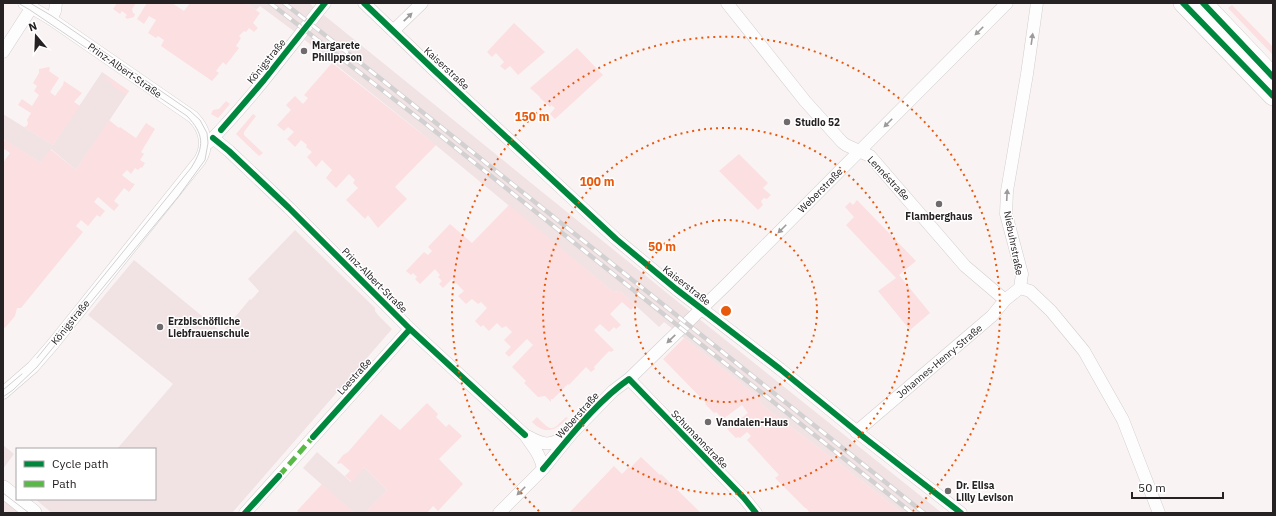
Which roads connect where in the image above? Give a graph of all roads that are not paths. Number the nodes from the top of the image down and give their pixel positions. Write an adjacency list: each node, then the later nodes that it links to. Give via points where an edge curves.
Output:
1 (56, 3): 11 (street)
2 (325, 3): 16 (street, Königstraße, via 264,80)
3 (364, 3): 12 (street, Kaiserstraße)
4 (422, 3): 12 (street, one-way to 4)
5 (727, 3): 17 (street, Lennéstraße, via 805,101 846,145)
6 (1007, 3): 17 (street, Weberstraße, one-way to 17)
7 (1037, 3): 18 (street, Niebuhrstraße, one-way to 7, via 1022,274 1006,214 1007,191)
8 (1183, 3): 15 (main road)
9 (1203, 3): 14 (main road)
10 (28, 5): 11 (street, Prinz-Albert-Straße); 13 (street)
11 (51, 19): 16 (street, Prinz-Albert-Straße, via 193,117)
12 (394, 31): 20 (street, Kaiserstraße, via 616,239)
13 (3, 52)
14 (1273, 77)
15 (1273, 96)
16 (209, 142): 21 (street, Prinz-Albert-Straße, via 229,151); 23 (street, Königstraße, via 200,160 53,344 33,367)
17 (859, 151): 19 (street, Lennéstraße, via 870,156 966,266); 20 (street, Weberstraße, one-way to 20)
18 (1020, 288): 19 (street, Johannes-Henry-Straße); 36 (street, Niebuhrstraße, via 1030,292 1051,311 1084,351 1123,420)
19 (1005, 300): 25 (street, Johannes-Henry-Straße, via 992,316)
20 (706, 313): 22 (street, Weberstraße, one-way to 22); 25 (street, Kaiserstraße, via 780,369)
21 (410, 329): 26 (street, Prinz-Albert-Straße); 32 (street, Loestraße)
22 (629, 378): 24 (street, Weberstraße, via 613,390); 34 (street, Schumannstraße)
23 (3, 393)
24 (573, 432): 26 (street, Prinz-Albert-Straße, via 554,443 547,444 539,443); 27 (street, Weberstraße)
25 (856, 432): 35 (street, Kaiserstraße)
26 (525, 435): 27 (street, Prinz-Albert-Straße, via 539,455)
27 (543, 469): 33 (street, Weberstraße, one-way to 33)
28 (3, 490): 29 (street)
29 (16, 500)
30 (16, 500): 31 (street)
31 (33, 513)
32 (245, 513)
33 (499, 513)
34 (756, 513)
35 (961, 513)
36 (1159, 513)

